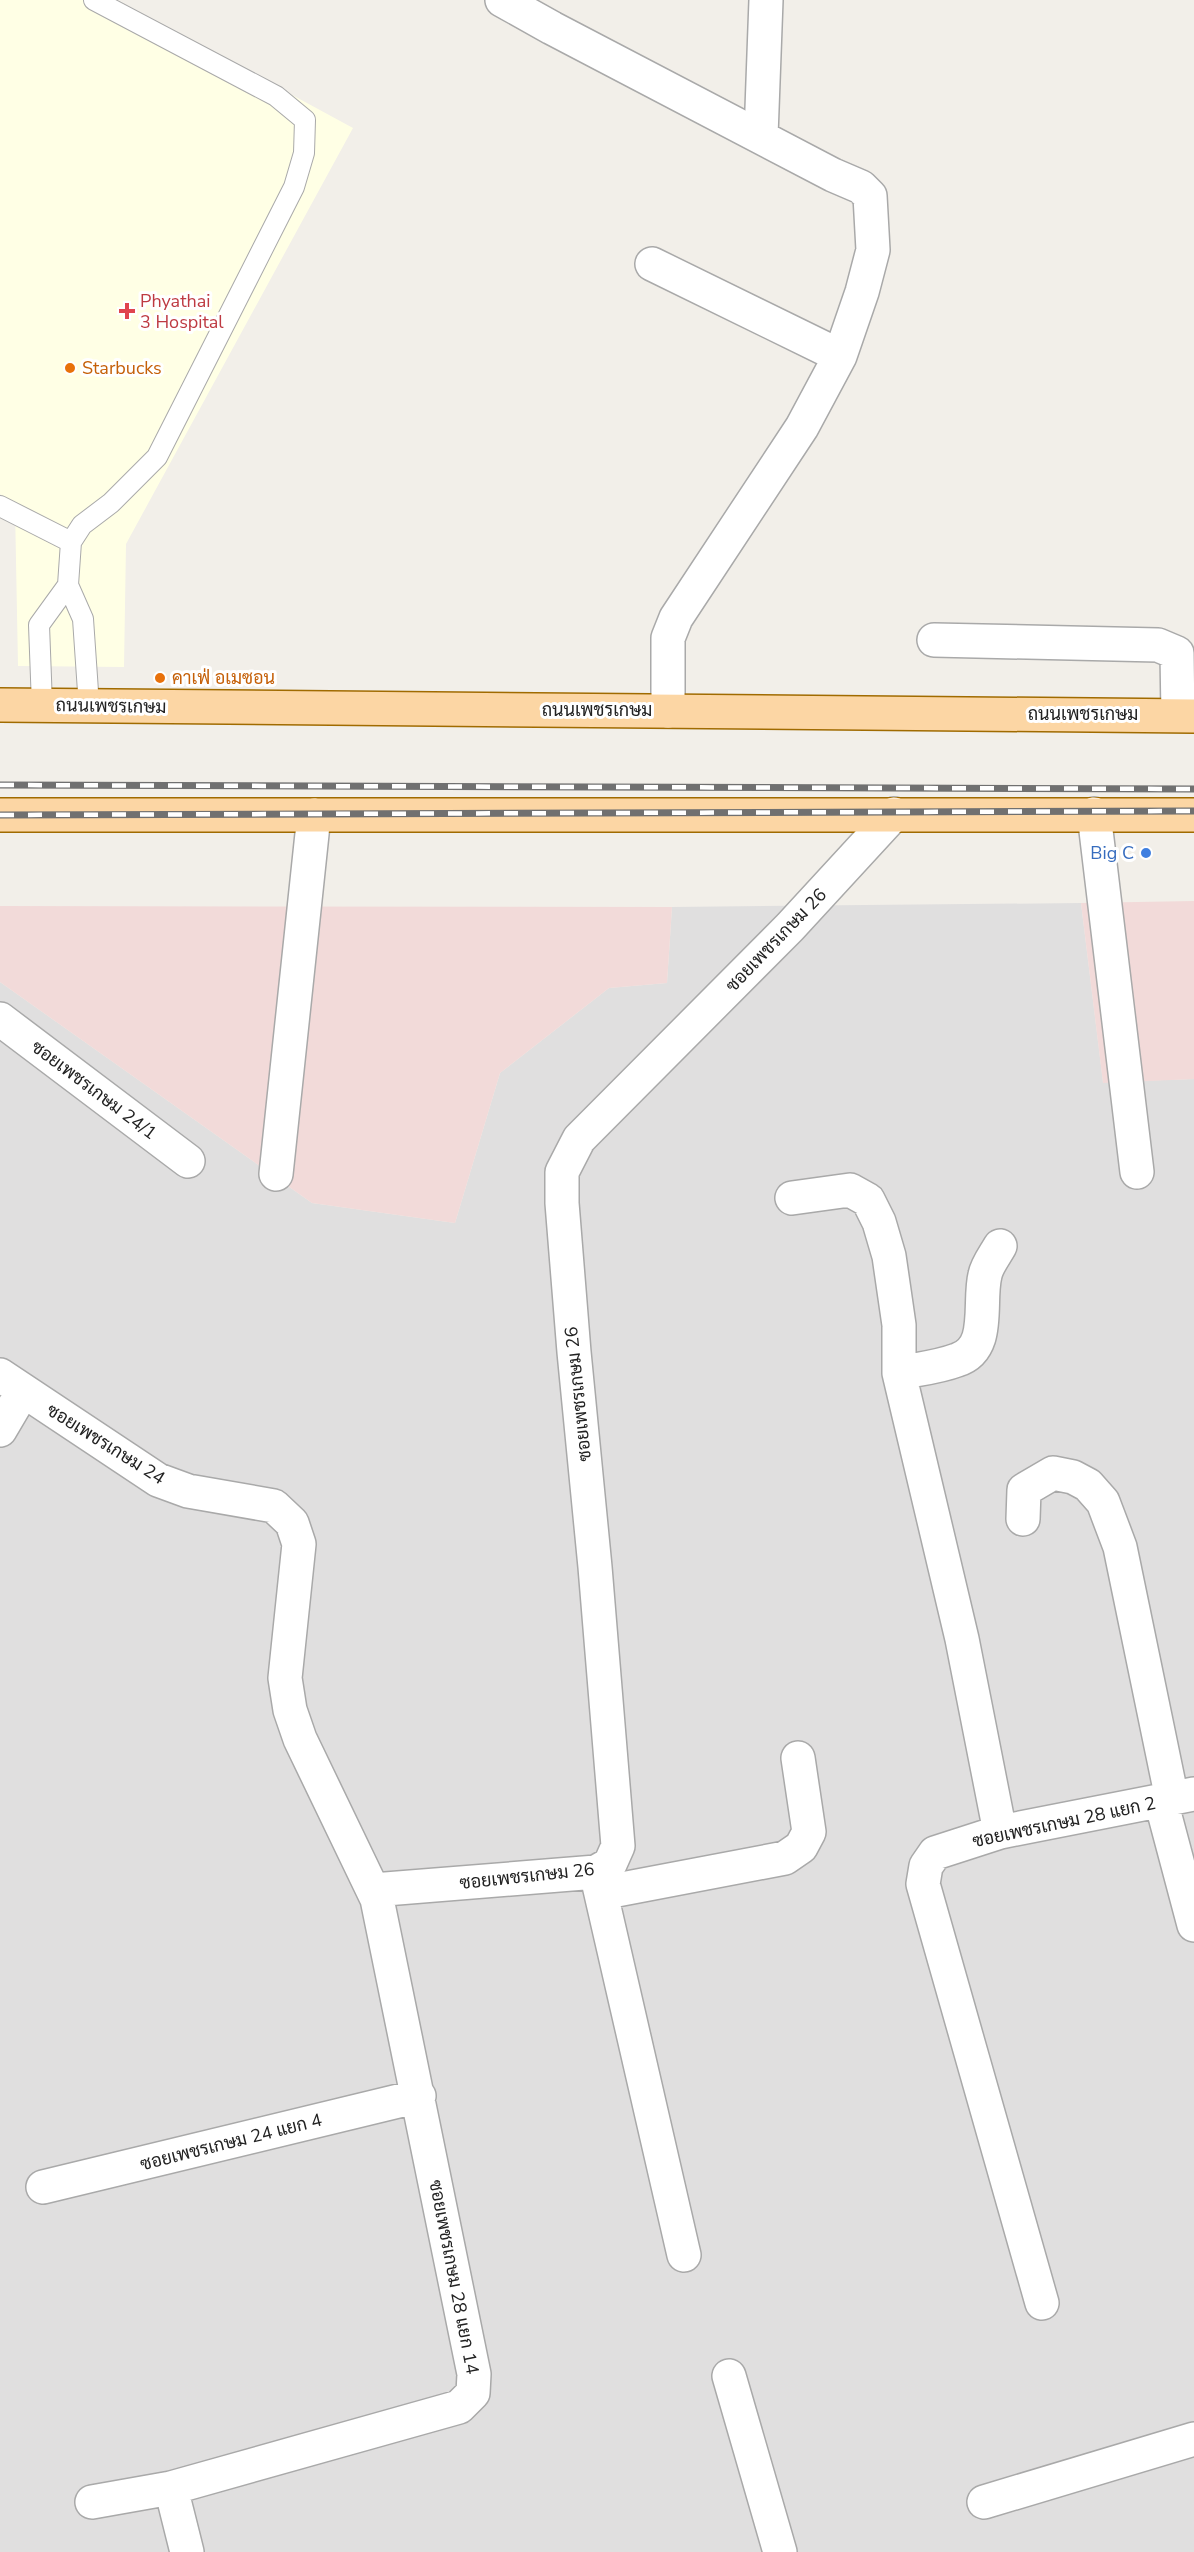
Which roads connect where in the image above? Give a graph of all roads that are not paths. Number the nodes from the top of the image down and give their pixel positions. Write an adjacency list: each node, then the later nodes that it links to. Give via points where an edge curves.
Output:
1 (94, 0): 8 (lane, via 276,96 304,120 304,153 294,187 157,457 111,503 82,525)
2 (502, 0): 4 (street)
3 (766, 0): 4 (street)
4 (761, 136): 6 (street, via 861,187 870,196 873,250)
5 (652, 264): 6 (street)
6 (840, 356): 14 (street, via 802,427 676,618 668,638)
7 (0, 506): 8 (lane)
8 (70, 542): 9 (lane)
9 (68, 585): 12 (lane, via 39,625); 13 (lane, via 83,619)
10 (934, 640): 15 (street, via 1158,645 1177,653)
11 (0, 705): 12 (main road, ถนนเพชรเกษม)
12 (42, 705): 13 (main road, ถนนเพชรเกษม)
13 (89, 706): 14 (main road, ถนนเพชรเกษม)
14 (668, 711): 15 (main road, ถนนเพชรเกษม)
15 (1186, 716)
16 (894, 814): 17 (main road); 19 (main road); 34 (street, ซอยเพชรเกษม 26, via 790,927 579,1139 562,1173 618,1846)
17 (1094, 814): 20 (main road); 23 (street)
18 (0, 815): 19 (main road)
19 (314, 815): 24 (street)
20 (1194, 815)
21 (0, 1019): 22 (street, ซอยเพชรเกษม 24/1)
22 (188, 1161)
23 (1137, 1172)
24 (276, 1174)
25 (792, 1198): 27 (street, via 850,1190 868,1200 889,1256 899,1325)
26 (1000, 1246): 27 (street, via 986,1271 977,1346 960,1360)
27 (899, 1373): 33 (street, via 962,1639)
28 (12, 1383): 29 (street); 35 (street, ซอยเพชรเกษม 24, via 158,1480 188,1491 274,1506 292,1523 299,1544 285,1678 290,1710 300,1739)
29 (0, 1430)
30 (1023, 1520): 32 (street, via 1024,1490 1053,1473 1088,1485 1103,1502 1120,1547)
31 (798, 1758): 34 (street, via 809,1832 801,1847 785,1858)
32 (1176, 1798): 33 (street, ซอยเพชรเกษม 28 แยก 2); 36 (street)
33 (1000, 1832): 40 (street, ซอยเพชรเกษม 28 แยก 2, via 935,1853 926,1866 923,1884)
34 (598, 1882): 35 (street, ซอยเพชรเกษม 26); 39 (street)
35 (373, 1890): 37 (street, ซอยเพชรเกษม 28 แยก 14)
36 (1194, 1925)
37 (419, 2097): 38 (street, ซอยเพชรเกษม 24 แยก 4); 43 (street, ซอยเพชรเกษม 28 แยก 14, via 474,2374 473,2393 459,2407)
38 (43, 2187)
39 (684, 2255)
40 (1042, 2303)
41 (729, 2376): 47 (street)
42 (1194, 2439): 45 (street)
43 (171, 2488): 44 (street); 46 (street)
44 (92, 2502)
45 (984, 2502)
46 (187, 2552)
47 (780, 2552)

